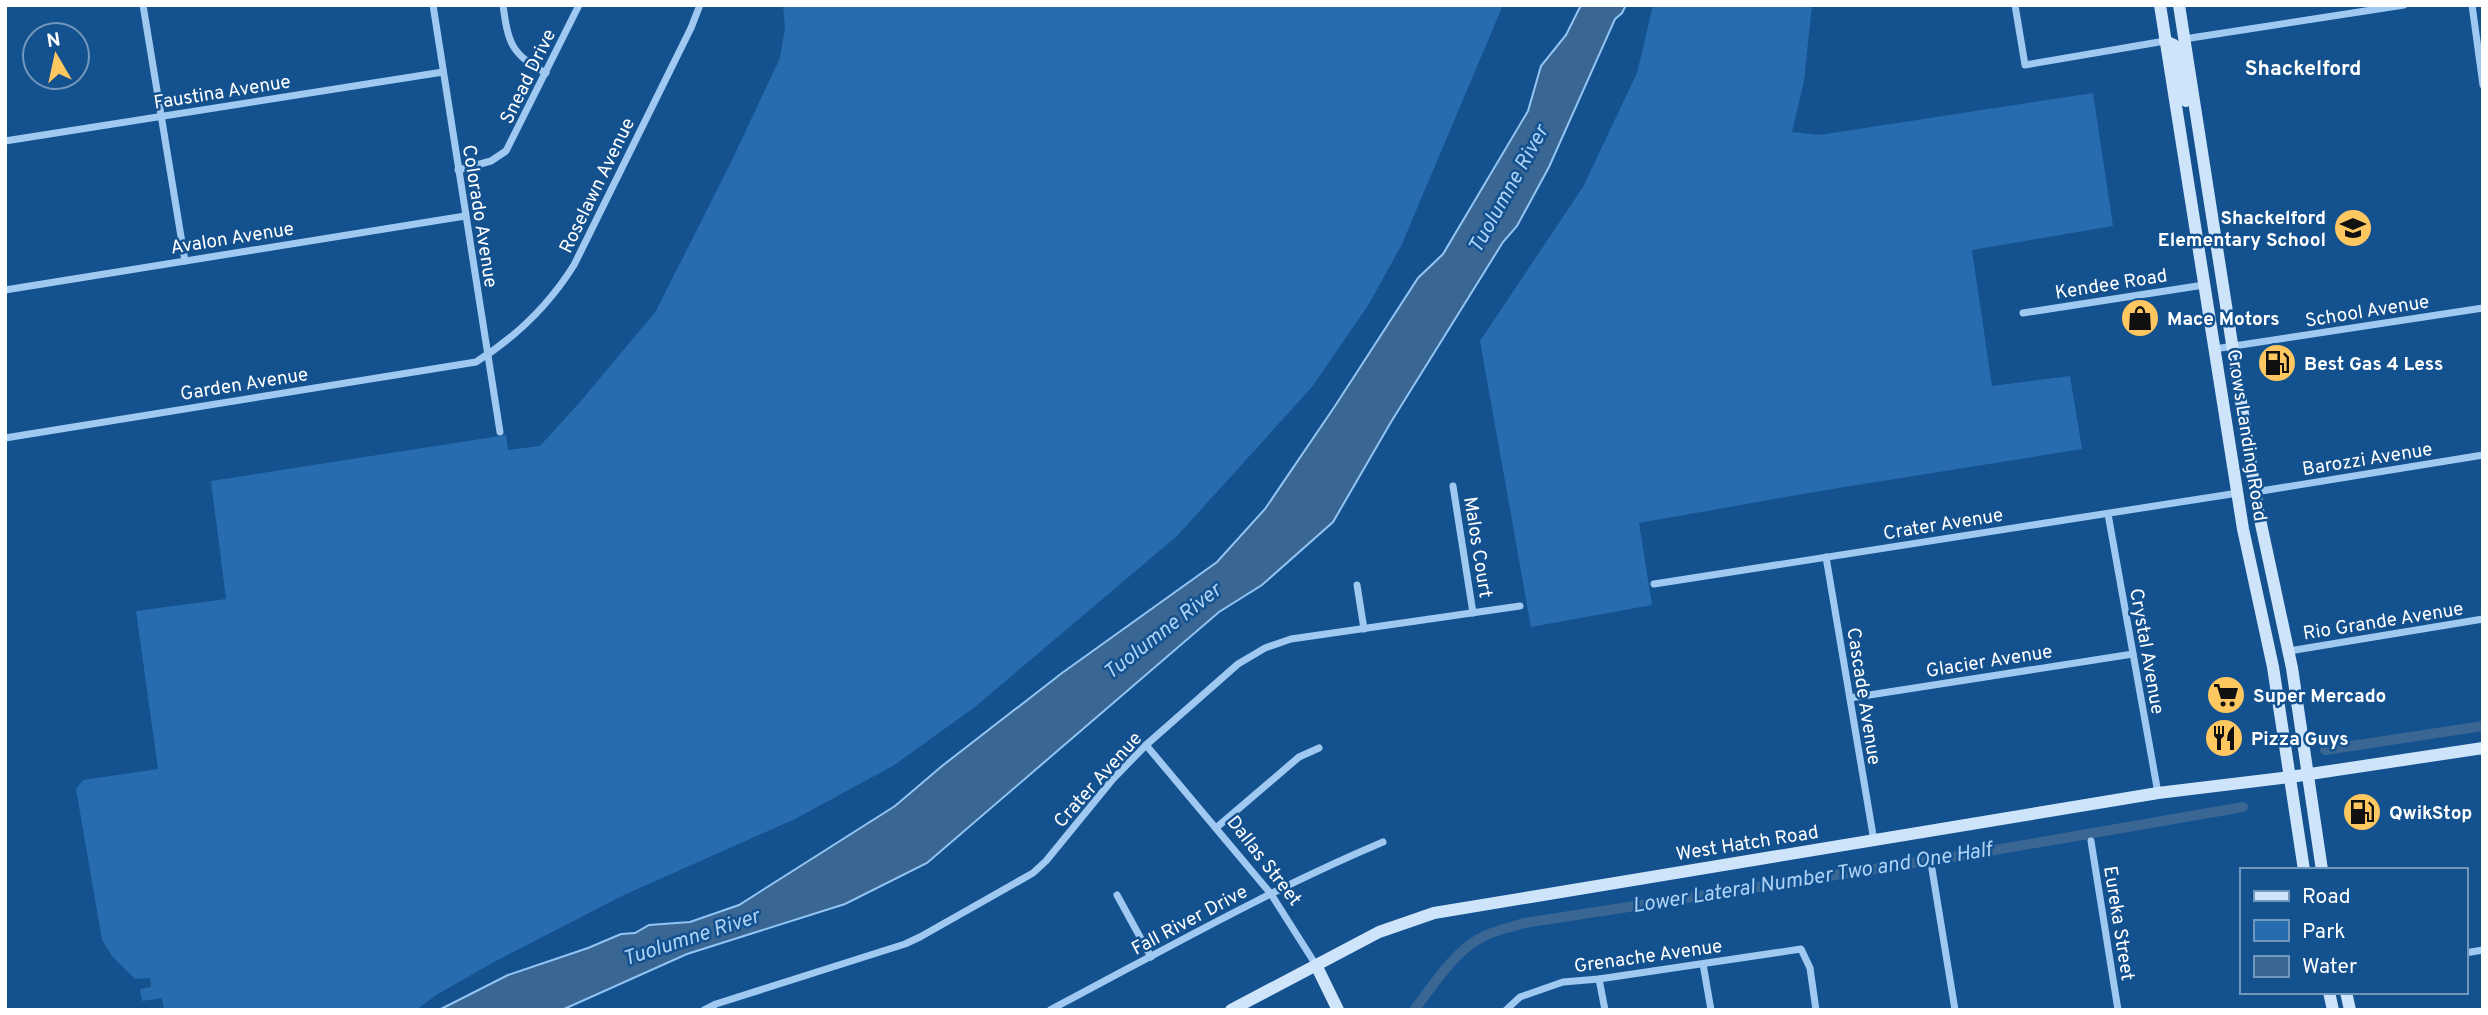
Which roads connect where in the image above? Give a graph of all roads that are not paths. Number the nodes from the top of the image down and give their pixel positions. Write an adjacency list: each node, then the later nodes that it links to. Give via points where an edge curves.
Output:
1 (143, 5): 16 (street)
2 (433, 5): 13 (street, Colorado Avenue)
3 (503, 5): 14 (street, via 514,49 528,64)
4 (579, 5): 14 (street, Snead Drive)
5 (700, 5): 28 (street, Roselawn Avenue, via 574,265 526,325)
6 (2015, 5): 12 (street, via 2025,65)
7 (2160, 5): 12 (main road, Crows Landing Road)
8 (2179, 5): 11 (main road, Crows Landing Road)
9 (2404, 5): 11 (street)
10 (2472, 5): 15 (street)
11 (2184, 39): 17 (main road, Crows Landing Road)
12 (2165, 41): 17 (main road, via 2174,45); 22 (main road, Crows Landing Road)
13 (443, 72): 16 (street, Faustina Avenue); 19 (street, Colorado Avenue)
14 (546, 73): 19 (street, Snead Drive, via 506,151 491,161)
15 (2483, 85)
16 (161, 116): 18 (street, Faustina Avenue); 21 (street)
17 (2197, 127): 26 (main road, Crows Landing Road)
18 (5, 141)
19 (458, 170): 20 (street, Colorado Avenue)
20 (465, 216): 21 (street, Avalon Avenue); 28 (street, Colorado Avenue)
21 (185, 261): 23 (street, Avalon Avenue)
22 (2204, 285): 25 (street, Kendee Road); 27 (main road, Crows Landing Road)
23 (5, 290)
24 (2483, 307): 26 (street, School Avenue)
25 (2023, 313)
26 (2232, 346): 27 (street, School Avenue); 34 (main road, Crows Landing Road)
27 (2214, 349): 29 (main road, Crows Landing Road)
28 (487, 355): 30 (street, Colorado Avenue); 31 (street, Garden Avenue, via 476,362)
29 (2225, 412): 34 (main road, via 2234,429 2244,480); 35 (main road, Crows Landing Road)
30 (500, 432)
31 (5, 438)
32 (2483, 455): 34 (street, Barozzi Avenue)
33 (1453, 486): 42 (street, Malos Court)
34 (2255, 492): 38 (main road, Crows Landing Road)
35 (2238, 493): 36 (street, Crater Avenue); 38 (main road, via 2250,508 2263,557); 52 (main road, Crows Landing Road)
36 (2108, 514): 37 (street, Crater Avenue); 46 (street, Crystal Avenue)
37 (1826, 557): 39 (street, Crater Avenue); 47 (street, Cascade Avenue)
38 (2270, 565): 45 (main road, Crows Landing Road)
39 (1654, 584)
40 (1357, 585): 44 (street)
41 (1520, 606): 42 (street, Crater Avenue)
42 (1474, 613): 44 (street, Crater Avenue)
43 (2483, 619): 45 (street, Rio Grande Avenue)
44 (1364, 629): 48 (street, Crater Avenue, via 1278,642 1251,655)
45 (2289, 651): 51 (main road, Crows Landing Road)
46 (2133, 654): 47 (street, Glacier Avenue); 53 (street, Crystal Avenue)
47 (1850, 698): 55 (street, Cascade Avenue)
48 (1146, 746): 54 (street, Dallas Street); 68 (street, Crater Avenue, via 1033,873 905,944)
49 (1319, 748): 54 (street, via 1299,757)
50 (2483, 748): 51 (main road, West Hatch Road)
51 (2308, 775): 52 (main road, West Hatch Road); 59 (main road, Crows Landing Road)
52 (2290, 777): 53 (main road, West Hatch Road); 58 (main road, Crows Landing Road)
53 (2158, 793): 55 (main road, West Hatch Road)
54 (1216, 828): 61 (street, Dallas Street)
55 (1874, 841): 65 (main road, West Hatch Road, via 1434,913 1379,932)
56 (2091, 841): 76 (street, Eureka Street)
57 (1383, 842): 61 (street, Fall River Drive)
58 (2304, 868)
59 (2322, 868)
60 (1932, 869): 75 (street)
61 (1271, 894): 63 (street, Fall River Drive); 65 (street, Dallas Street)
62 (1117, 895): 63 (street)
63 (1151, 957): 69 (street, Fall River Drive)
64 (1703, 964): 66 (street, Grenache Avenue); 73 (street); 74 (street, Grenache Avenue, via 1801,949 1810,968)
65 (1316, 965): 70 (main road, West Hatch Road); 71 (main road, Dallas Street)
66 (1599, 979): 67 (street, Grenache Avenue, via 1550,986 1520,997); 72 (street)
67 (1506, 1009)
68 (704, 1010)
69 (1051, 1010)
70 (1231, 1010)
71 (1338, 1010)
72 (1605, 1010)
73 (1711, 1010)
74 (1816, 1010)
75 (1955, 1010)
76 (2118, 1010)

